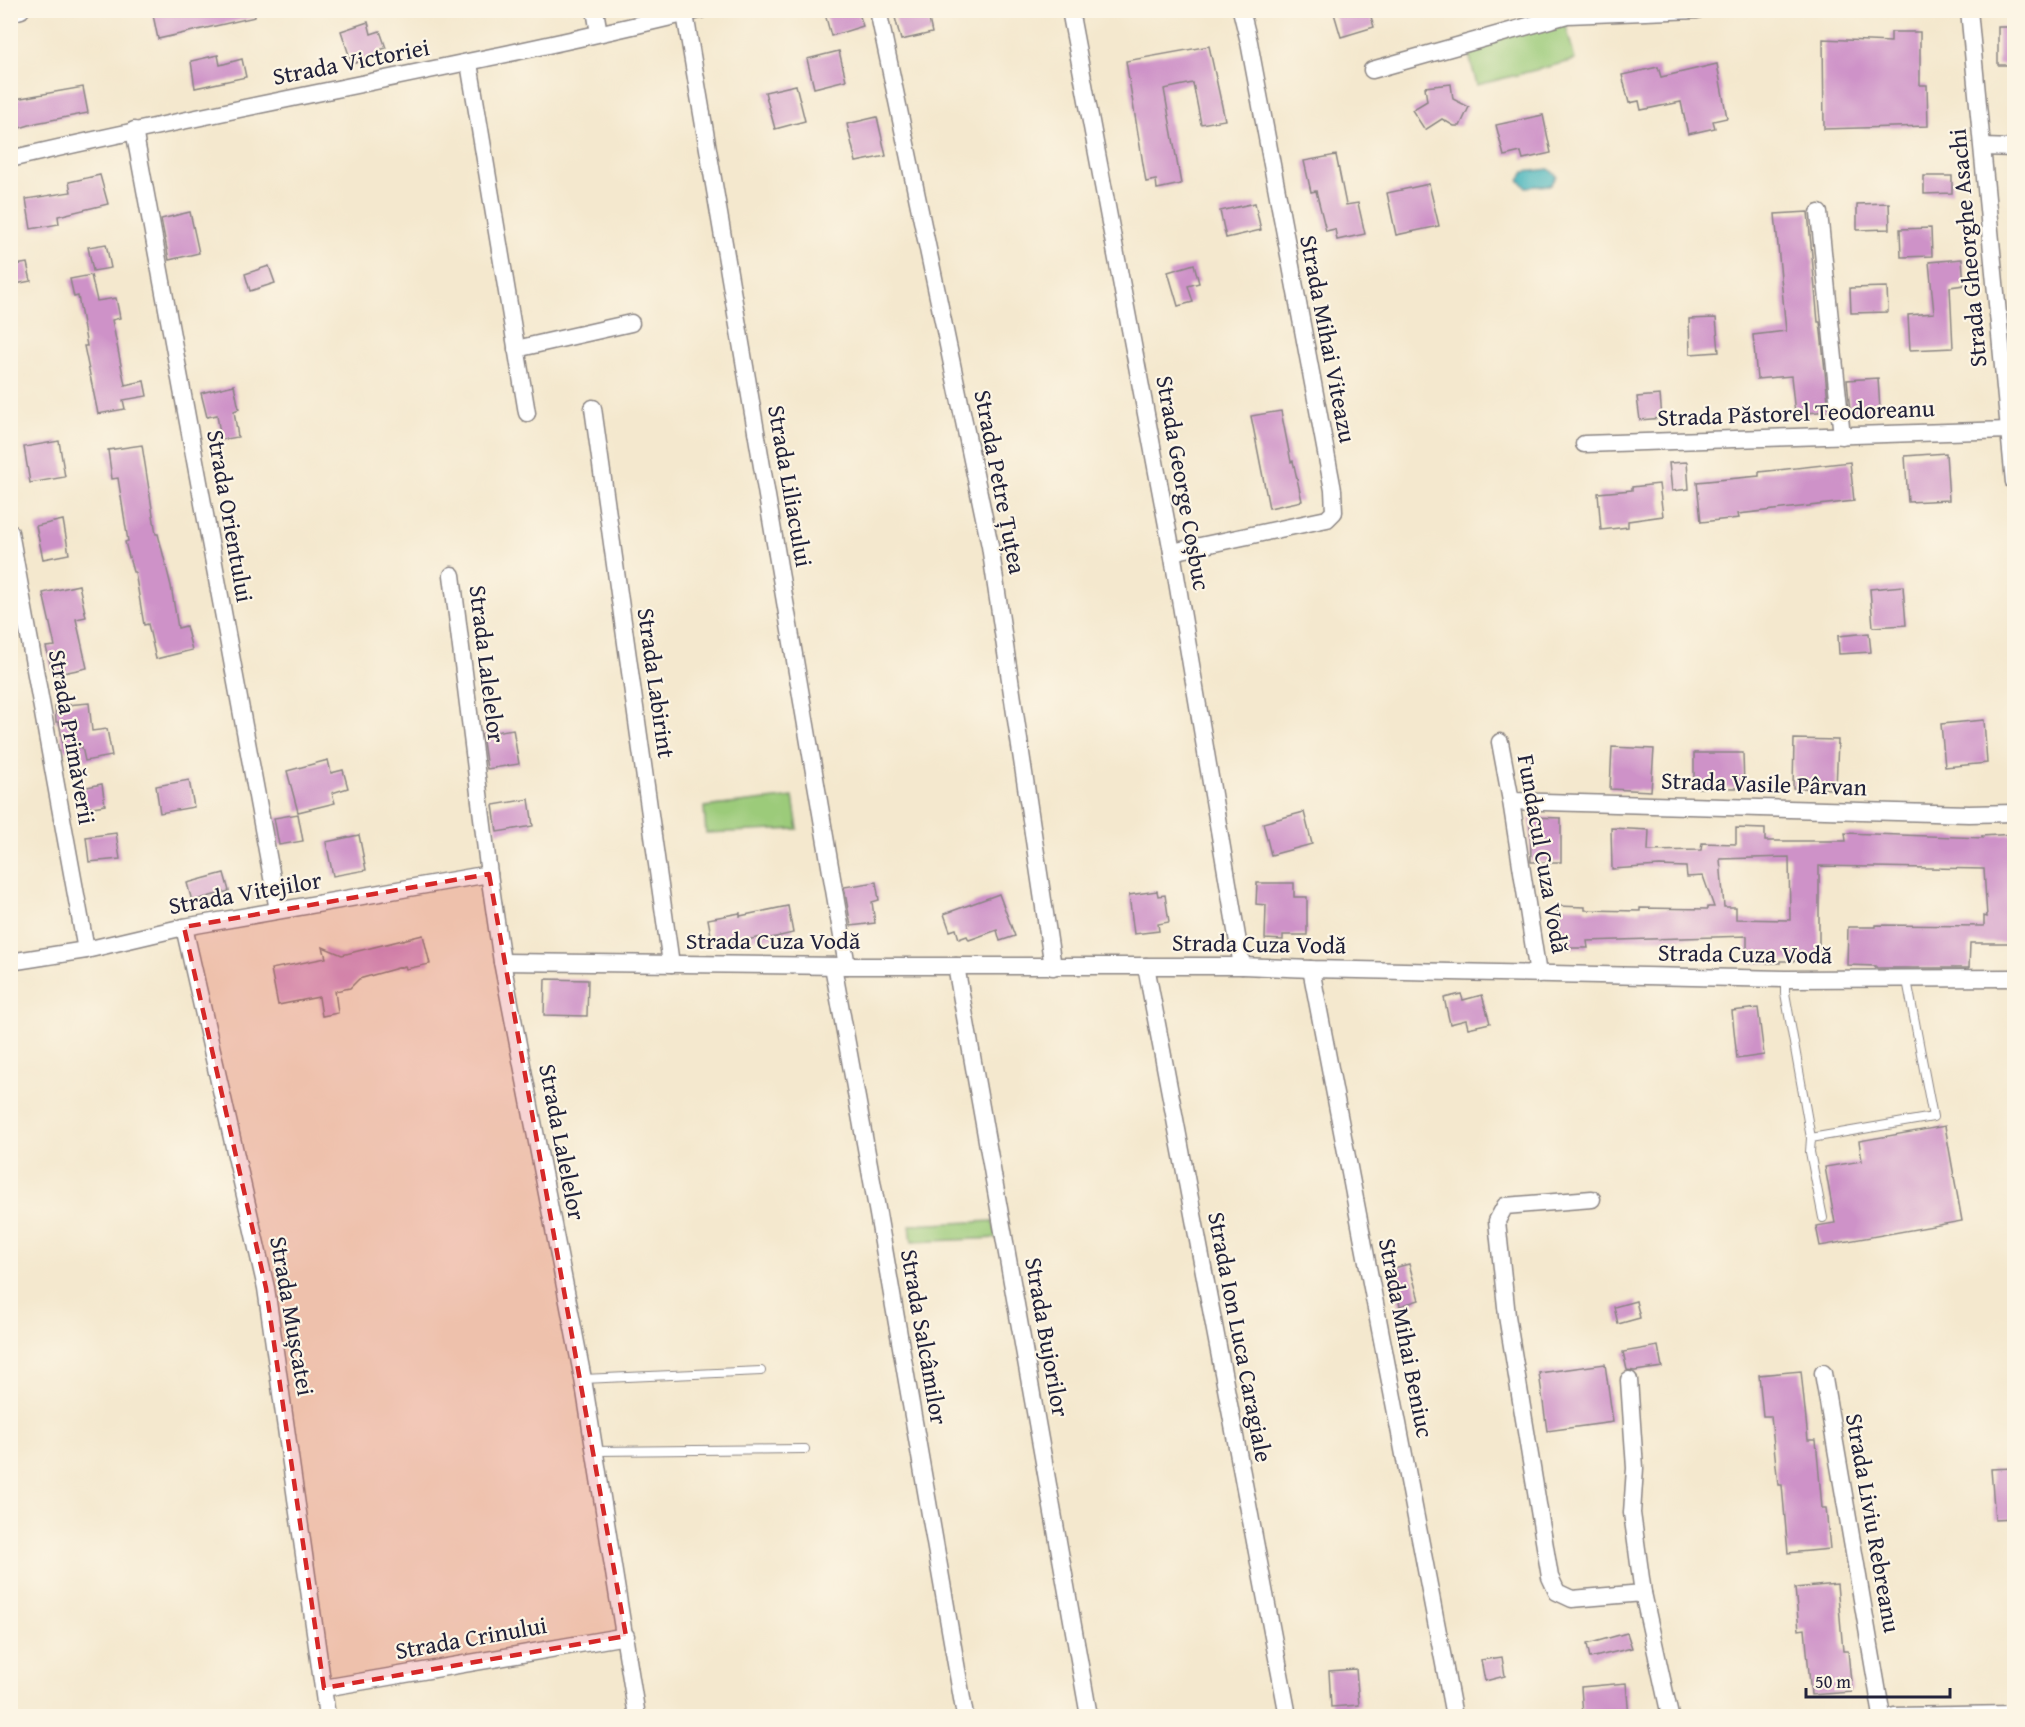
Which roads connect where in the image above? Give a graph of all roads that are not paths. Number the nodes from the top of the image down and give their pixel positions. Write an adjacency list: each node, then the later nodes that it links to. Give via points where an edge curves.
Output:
1 (21, 10): 9 (street)
2 (595, 10): 10 (street)
3 (878, 10): 44 (street, Strada Petre Țuțea, via 990,546)
4 (1070, 10): 28 (street, Strada George Coșbuc)
5 (1241, 10): 28 (street, Strada Mihai Viteazu, via 1333,490 1334,512 1327,519)
6 (1697, 10): 12 (street, via 1567,15)
7 (1969, 10): 14 (street, Strada Gheorghe Asachi)
8 (692, 12): 10 (street, Strada Victoriei); 40 (street, Strada Liliacului)
9 (10, 13)
10 (599, 33): 11 (street, Strada Victoriei)
11 (469, 63): 13 (street, Strada Victoriei); 19 (street)
12 (1372, 70)
13 (134, 130): 16 (street, Strada Victoriei); 34 (street, Strada Orientului)
14 (1983, 147): 15 (street); 20 (street, Strada Gheorghe Asachi)
15 (2014, 148)
16 (10, 159)
17 (1819, 213): 24 (street)
18 (631, 323): 19 (street)
19 (516, 349): 22 (street)
20 (2011, 401): 23 (street, Strada Gheorghe Asachi)
21 (593, 408): 39 (street, Strada Labirint)
22 (527, 413)
23 (2009, 430): 24 (street, Strada Păstorel Teodoreanu); 26 (street, Strada Gheorghe Asachi)
24 (1842, 436): 25 (street, Strada Păstorel Teodoreanu)
25 (1584, 444)
26 (2014, 482)
27 (10, 532): 36 (street, Strada Primăverii)
28 (1172, 552): 43 (street, Strada George Coșbuc)
29 (452, 575): 33 (street, Strada Lalelelor)
30 (1500, 742): 31 (street, Fundacul Cuza Vodă)
31 (1511, 801): 32 (street, Strada Vasile Pârvan); 46 (street, Fundacul Cuza Vodă)
32 (2014, 813)
33 (489, 874): 34 (street, Strada Vitejilor); 38 (street, Strada Lalelelor)
34 (278, 910): 35 (street, Strada Vitejilor)
35 (184, 927): 36 (street, Strada Vitejilor); 61 (street, Strada Mușcatei, via 266,1288)
36 (86, 950): 37 (street, Strada Vitejilor)
37 (10, 962)
38 (502, 962): 39 (street, Strada Cuza Vodă); 55 (street, Strada Lalelelor)
39 (671, 964): 40 (street, Strada Cuza Vodă)
40 (840, 966): 41 (street, Strada Cuza Vodă); 65 (street, Strada Salcâmilor, via 880,1226)
41 (956, 966): 44 (street, Strada Cuza Vodă); 66 (street, Strada Bujorilor)
42 (1146, 966): 43 (street, Strada Cuza Vodă); 44 (street, Strada Cuza Vodă); 67 (street, Strada Ion Luca Caragiale)
43 (1242, 966): 45 (street, Strada Cuza Vodă)
44 (1053, 967)
45 (1311, 969): 46 (street, Strada Cuza Vodă); 68 (street, Strada Mihai Beniuc)
46 (1538, 974): 48 (street, Strada Cuza Vodă)
47 (2014, 978): 49 (street, Strada Cuza Vodă)
48 (1785, 979): 49 (street, Strada Cuza Vodă); 50 (lane)
49 (1907, 980): 50 (lane, via 1933,1117)
50 (1811, 1138): 52 (lane, via 1810,1152)
51 (1592, 1199): 59 (street, via 1505,1206 1497,1221 1507,1316 1550,1577 1557,1592 1572,1599)
52 (1823, 1218)
53 (761, 1371): 55 (lane)
54 (1822, 1373): 70 (street, Strada Liviu Rebreanu)
55 (583, 1379): 58 (street, Strada Lalelelor)
56 (1629, 1380): 59 (street, via 1635,1468 1632,1513)
57 (805, 1449): 58 (lane)
58 (595, 1451): 60 (street, Strada Lalelelor)
59 (1643, 1593): 69 (street)
60 (626, 1636): 61 (street, Strada Crinului); 64 (street, Strada Lalelelor)
61 (324, 1688): 63 (street, Strada Mușcatei)
62 (2014, 1714): 71 (street)
63 (327, 1716)
64 (637, 1716)
65 (966, 1716)
66 (1089, 1716)
67 (1288, 1716)
68 (1455, 1716)
69 (1670, 1716)
70 (1882, 1716)
71 (1894, 1716)

